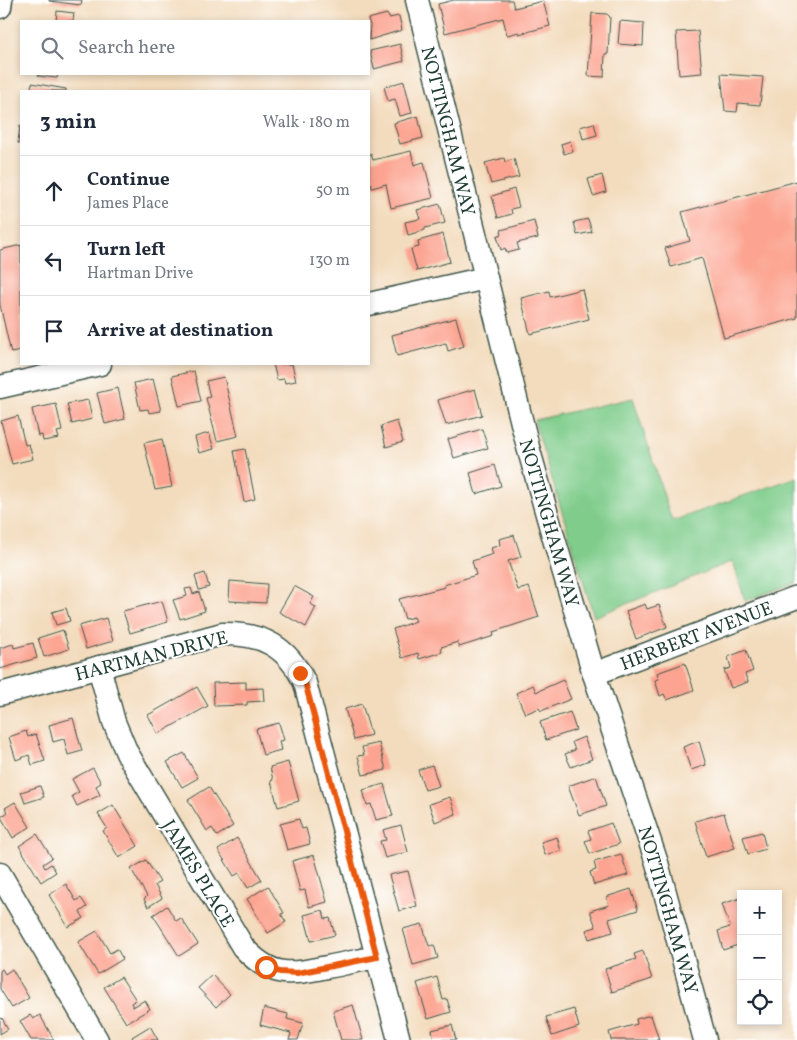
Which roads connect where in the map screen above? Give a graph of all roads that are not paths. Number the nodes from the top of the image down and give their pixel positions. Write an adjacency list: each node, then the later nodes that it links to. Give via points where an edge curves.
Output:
1 (1, 0): 3 (street)
2 (417, 0): 4 (street, NOTTINGHAM WAY)
3 (0, 7)
4 (486, 278): 5 (street); 10 (street, NOTTINGHAM WAY, via 526,438)
5 (370, 304)
6 (96, 365): 7 (street)
7 (0, 387)
8 (797, 597): 10 (street, HERBERT AVENUE)
9 (98, 667): 11 (street, HARTMAN DRIVE); 13 (street, JAMES PLACE, via 127,753 242,947 266,967 280,972 297,973); 13 (street, HARTMAN DRIVE, via 222,634 240,633 257,637 287,655 305,682)
10 (594, 674): 16 (street, NOTTINGHAM WAY, via 657,864)
11 (0, 694)
12 (0, 874): 14 (street)
13 (377, 957): 15 (street, HARTMAN DRIVE)
14 (98, 1040)
15 (399, 1040)
16 (706, 1040)

